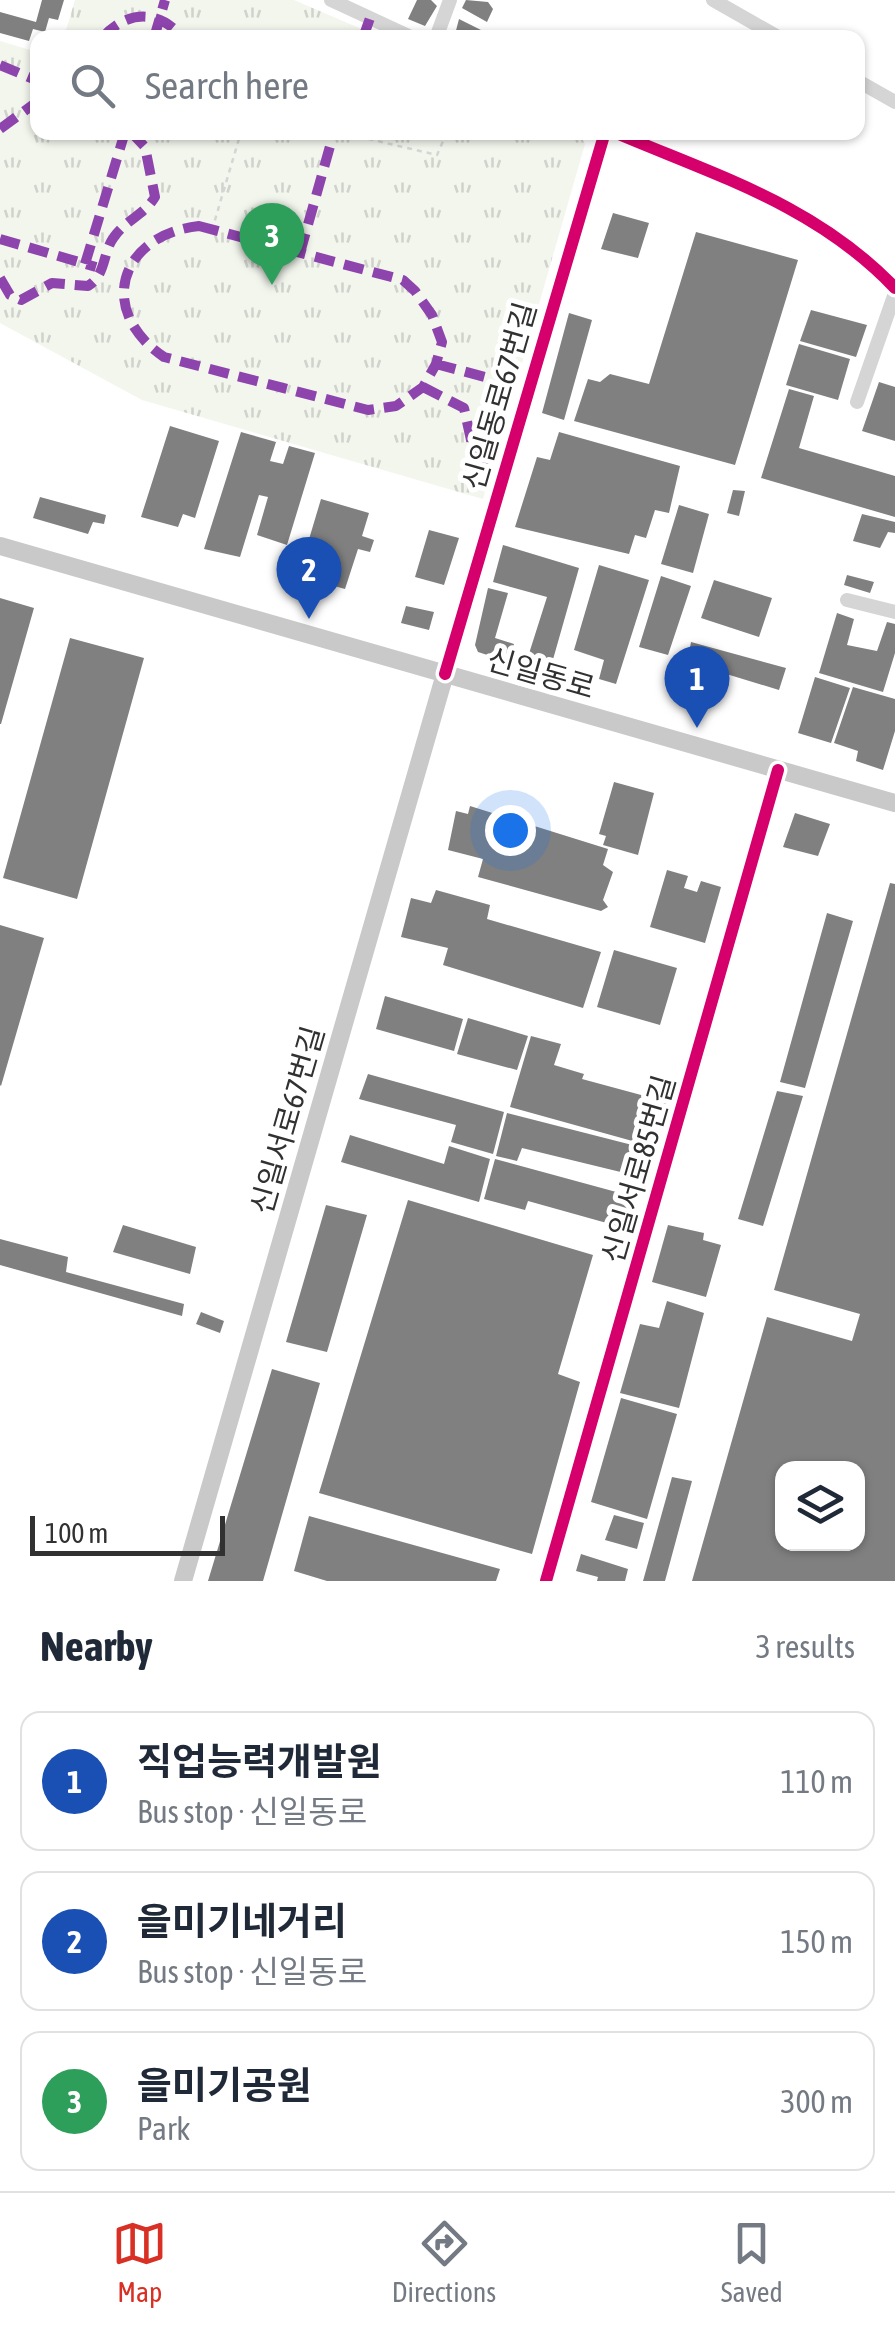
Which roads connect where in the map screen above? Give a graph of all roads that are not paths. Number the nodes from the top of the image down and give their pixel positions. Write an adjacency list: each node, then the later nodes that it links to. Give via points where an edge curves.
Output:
1 (331, 0): 4 (street)
2 (450, 0): 5 (street)
3 (713, 0): 6 (street)
4 (396, 30)
5 (439, 30)
6 (766, 30)
7 (865, 85): 8 (street)
8 (895, 102)
9 (603, 140): 16 (street, 신일동로67번길)
10 (633, 140): 11 (street, via 802,213 839,235)
11 (895, 290): 12 (street)
12 (857, 402)
13 (0, 546): 16 (main road, 신일동로)
14 (847, 600): 15 (street)
15 (895, 612)
16 (444, 674): 17 (main road, 신일동로); 19 (main road, 신일서로67번길)
17 (778, 770): 18 (main road, 신일동로); 20 (street, 신일서로85번길)
18 (895, 803)
19 (182, 1581)
20 (546, 1581)

